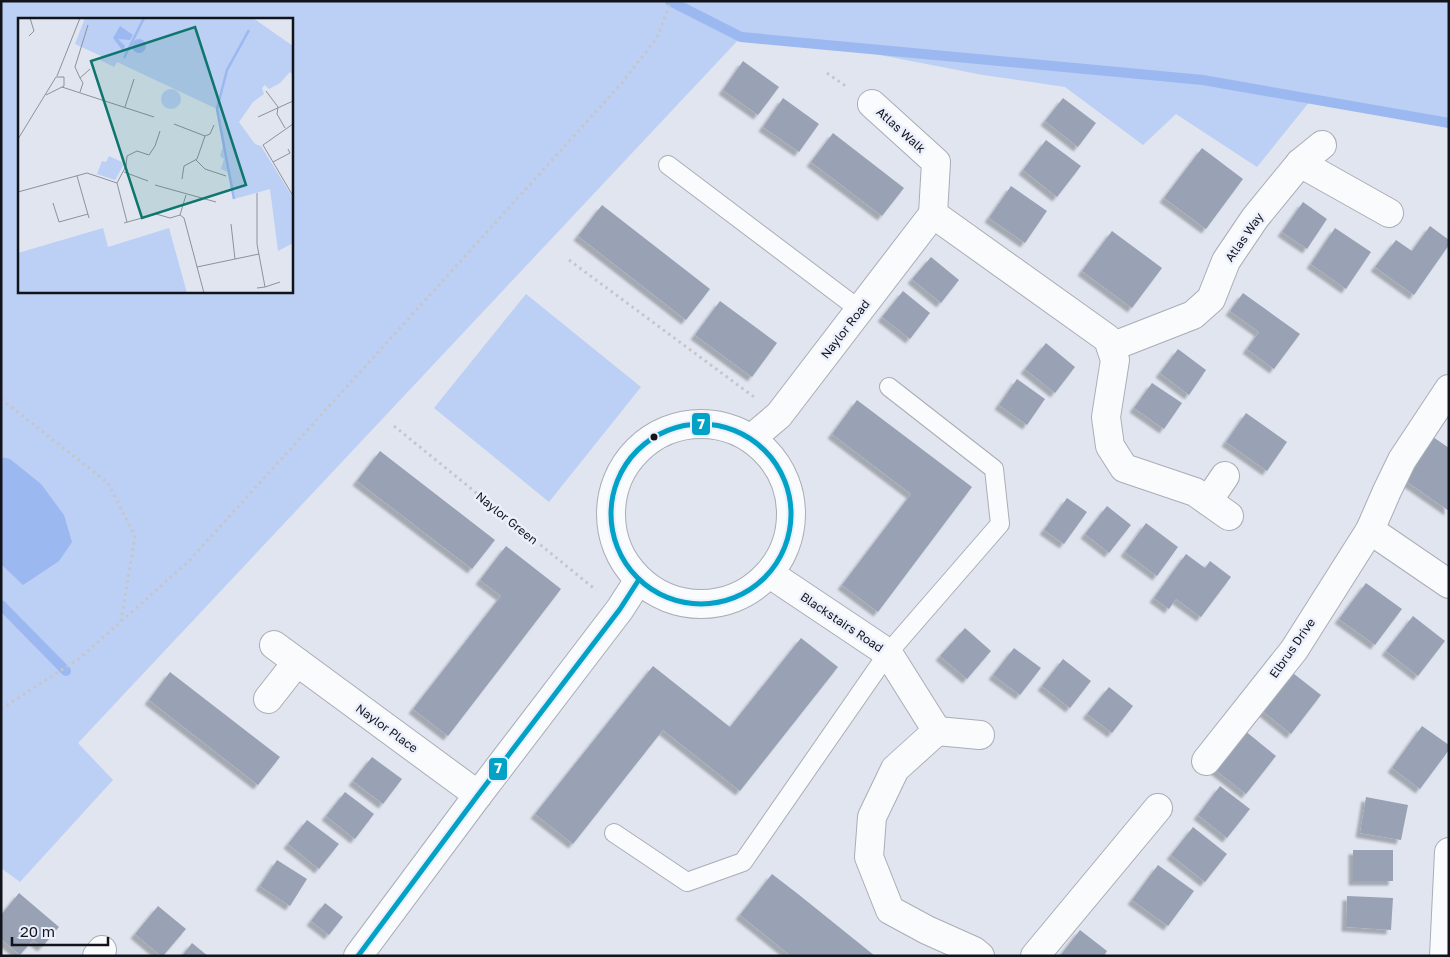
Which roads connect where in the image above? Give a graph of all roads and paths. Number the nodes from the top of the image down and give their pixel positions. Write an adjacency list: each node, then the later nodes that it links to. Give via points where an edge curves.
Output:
1 (671, 1): 23 (path, via 657,38 621,84 188,562)
2 (872, 104): 7 (street, Atlas Walk, via 936,162)
3 (1322, 144): 4 (street, Atlas Way)
4 (1300, 163): 6 (street); 10 (street, Atlas Way, via 1255,218 1226,261 1211,299 1193,315)
5 (668, 165): 9 (lane)
6 (1389, 213)
7 (933, 214): 9 (street, Naylor Road); 10 (street, via 1108,339)
8 (570, 260): 14 (path)
9 (860, 310): 14 (street, Naylor Road)
10 (1110, 347): 17 (street, via 1115,360 1106,417 1110,446 1124,468 1195,492 1218,509)
11 (889, 387): 25 (lane, via 994,469 1000,524)
12 (1449, 389): 18 (street, Elbrus Drive, via 1402,460)
13 (1, 399): 23 (path, via 108,482 135,536)
14 (779, 415): 16 (street, Naylor Road)
15 (394, 426): 22 (path, Naylor Green)
16 (752, 438): 19 (street, via 774,460 788,487 792,517 785,548); 20 (street, via 724,426 694,423 665,430 640,446 622,470 611,498 611,528 620,557)
17 (1225, 476)
18 (1370, 530): 21 (street); 31 (street, Elbrus Drive, via 1294,650)
19 (770, 574): 20 (street, via 747,592 720,603 691,605 663,597); 25 (street, Blackstairs Road)
20 (638, 581): 22 (street)
21 (1449, 584)
22 (620, 609): 32 (street)
23 (121, 622): 28 (path, via 80,658)
24 (274, 645): 26 (street, Naylor Place)
25 (888, 653): 29 (street, Blackstairs Road); 34 (lane, via 743,862 687,882)
26 (296, 662): 27 (street); 32 (street, Naylor Place)
27 (268, 699)
28 (1, 709)
29 (937, 731): 30 (street); 37 (street, via 895,769 872,817 869,857 890,910)
30 (980, 735)
31 (1206, 761)
32 (478, 795): 36 (street)
33 (1158, 808): 38 (street)
34 (614, 833)
35 (1449, 852): 39 (street)
36 (358, 956)
37 (980, 956)
38 (1035, 956)
39 (1444, 956)

